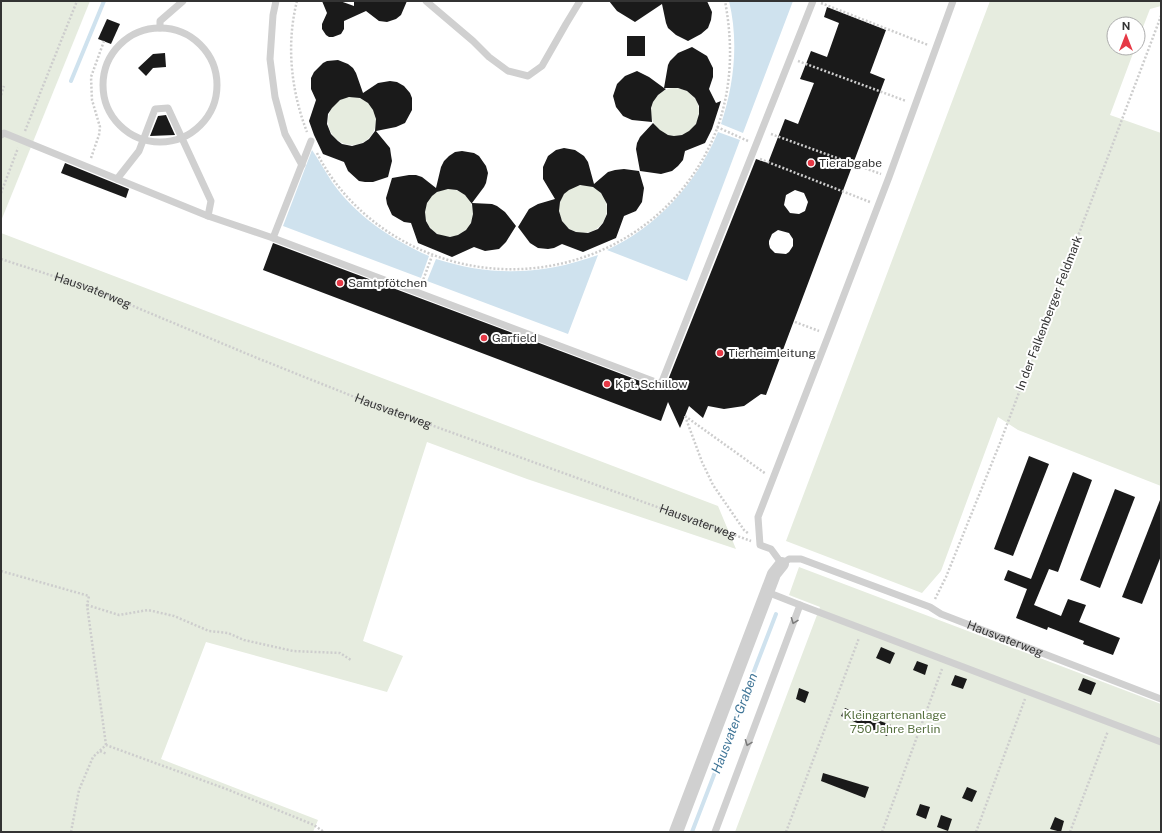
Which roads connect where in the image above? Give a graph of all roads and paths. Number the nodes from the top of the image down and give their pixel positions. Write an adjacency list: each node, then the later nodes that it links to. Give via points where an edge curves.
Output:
1 (77, 1): 23 (path)
2 (183, 1): 11 (lane, via 160,21)
3 (276, 1): 27 (lane, via 270,59 275,97 285,134)
4 (297, 1): 24 (path, via 292,29 292,75 300,112)
5 (426, 1): 6 (lane, via 508,71 528,76 542,66)
6 (580, 1)
7 (725, 1): 18 (path, via 731,64 724,107)
8 (814, 1): 13 (path); 14 (lane)
9 (953, 1): 13 (lane)
10 (1161, 16): 47 (path, In der Falkenberger Feldmark, via 1000,444 946,577)
11 (160, 28): 21 (lane, via 179,31 199,42 212,60 218,82 215,105 204,124); 22 (lane, via 135,34 117,47 105,67 102,89 108,111 122,129)
12 (104, 41): 28 (path, via 91,77 92,100 100,127)
13 (936, 48): 17 (lane)
14 (790, 58): 17 (path); 19 (lane)
15 (4, 86): 16 (path)
16 (1, 95)
17 (916, 104): 29 (lane)
18 (717, 127): 25 (path); 35 (path, via 697,168 668,205 632,234 612,246 569,262 523,270 477,267)
19 (761, 130): 25 (lane); 29 (path)
20 (1, 135): 23 (lane, via 4,133)
21 (181, 138): 22 (lane); 22 (lane, via 168,108 155,109); 33 (lane, via 211,201)
22 (144, 139): 30 (lane, via 139,151)
23 (22, 140): 28 (lane); 31 (path)
24 (311, 141): 27 (lane); 35 (path, via 329,174 353,204 382,229)
25 (756, 144): 26 (lane)
26 (751, 156): 32 (path); 37 (lane, via 661,384)
27 (302, 165): 34 (lane)
28 (88, 168): 30 (lane)
29 (889, 177): 32 (lane)
30 (117, 180): 33 (lane)
31 (1, 193)
32 (878, 206): 39 (lane)
33 (208, 216): 34 (lane)
34 (273, 238): 37 (lane)
35 (432, 256): 37 (path)
36 (1, 259): 41 (path, Hausvaterweg, via 90,288 362,400)
37 (419, 294)
38 (795, 322): 39 (path)
39 (829, 334): 40 (lane)
40 (773, 477): 41 (lane, via 758,516); 41 (path, via 685,416 713,485 744,530)
41 (760, 545): 42 (lane, via 771,549)
42 (782, 564): 44 (street, via 774,574); 47 (lane, Hausvaterweg, via 789,559 801,558)
43 (1, 571): 45 (path, via 89,596)
44 (767, 592): 46 (lane); 60 (street)
45 (87, 605): 49 (path, via 119,615 148,610 174,616 209,631 228,633 244,640 293,652 340,653); 55 (path)
46 (800, 605): 48 (lane); 61 (lane, one-way to 61)
47 (930, 607): 52 (lane, Hausvaterweg, via 941,614)
48 (863, 628): 50 (lane); 62 (path)
49 (350, 660)
50 (945, 660): 51 (lane); 63 (path)
51 (1028, 691): 53 (lane); 64 (path)
52 (1161, 699)
53 (1111, 724): 54 (lane); 65 (path)
54 (1161, 742)
55 (106, 745): 56 (path); 59 (path, via 229,790 314,825)
56 (100, 751): 57 (path); 58 (path, via 93,757 79,790)
57 (107, 754)
58 (71, 832)
59 (324, 832)
60 (676, 832)
61 (715, 832)
62 (786, 832)
63 (882, 832)
64 (976, 832)
65 (1070, 832)

